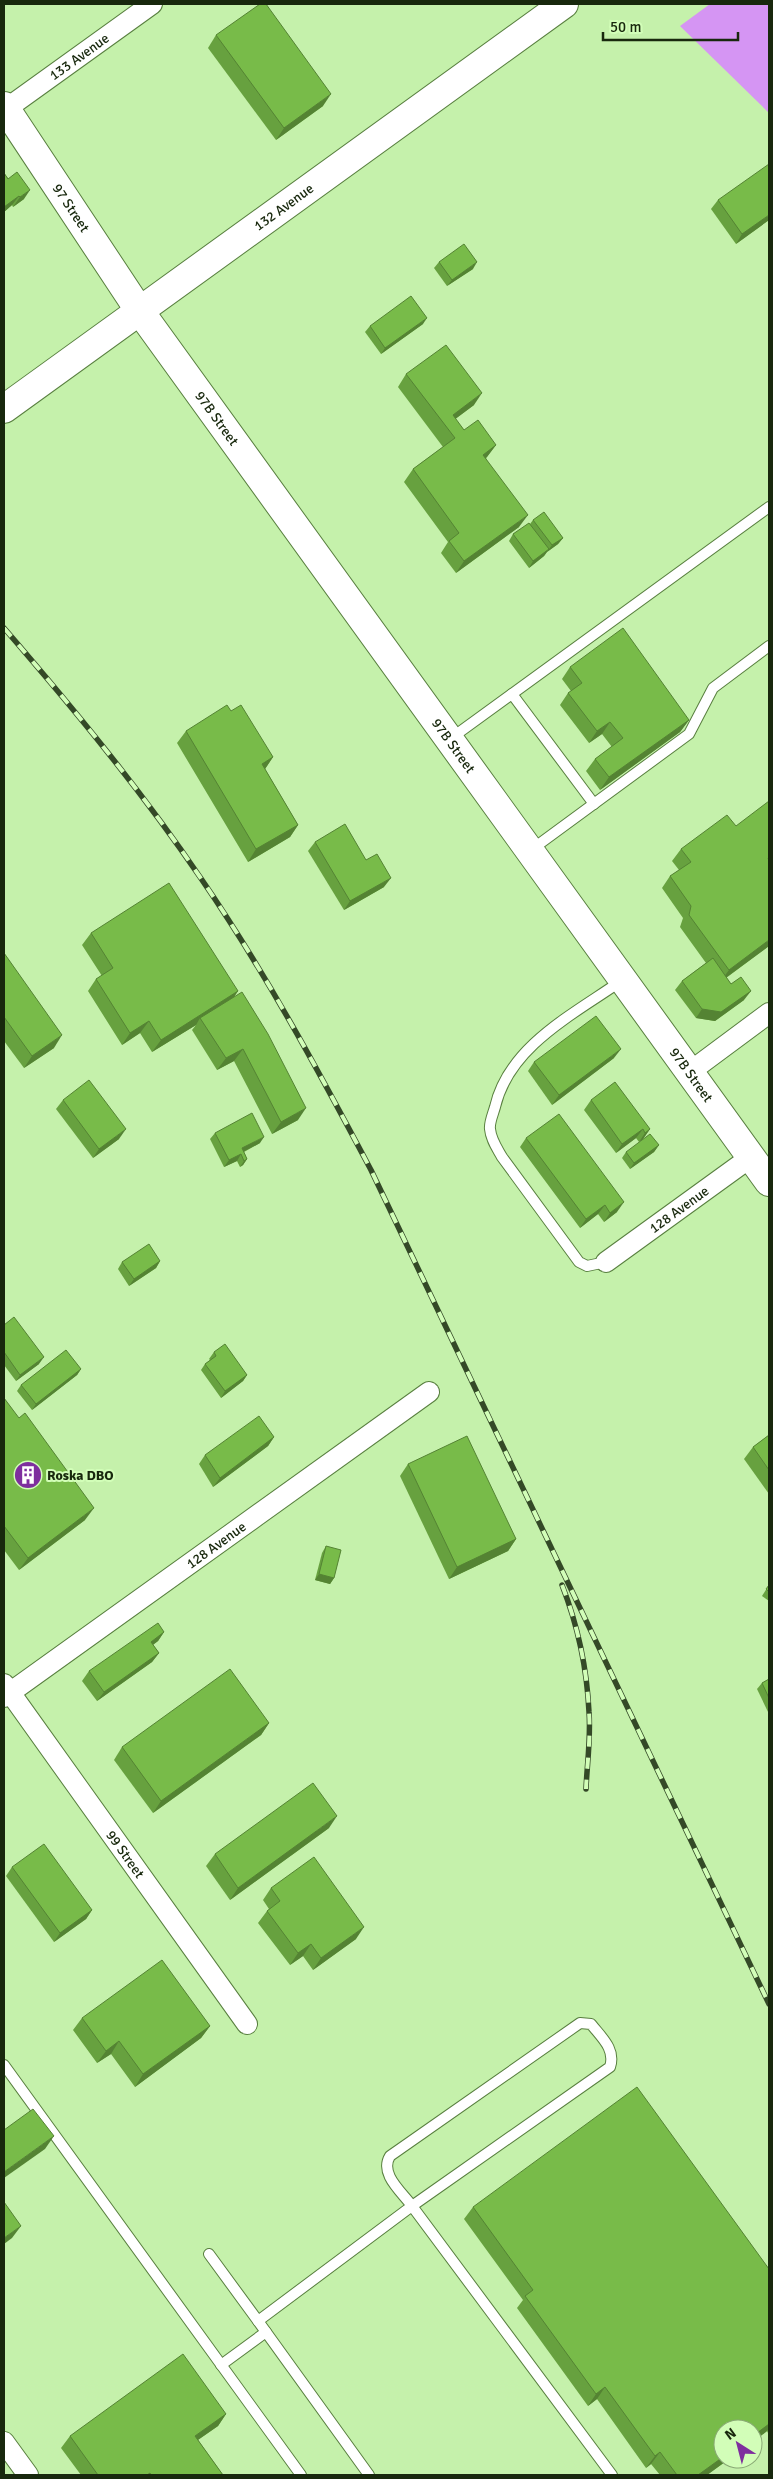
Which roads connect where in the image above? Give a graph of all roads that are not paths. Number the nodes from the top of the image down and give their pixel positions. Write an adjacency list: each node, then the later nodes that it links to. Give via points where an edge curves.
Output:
1 (152, 4): 3 (street, 133 Avenue)
2 (564, 4): 4 (street, 132 Avenue)
3 (5, 107): 4 (street, 97 Street)
4 (139, 310): 5 (street, 132 Avenue); 9 (street, 97B Street)
5 (4, 409)
6 (769, 507): 8 (lane)
7 (769, 646): 10 (lane, via 713,688 689,734)
8 (512, 694): 9 (lane); 10 (lane)
9 (450, 739): 11 (street, 97B Street)
10 (594, 804): 11 (lane)
11 (530, 850): 12 (street, 97B Street)
12 (624, 979): 14 (street, 97B Street); 17 (lane, via 536,1041 503,1083 490,1127 493,1142 502,1157 579,1262 587,1266)
13 (769, 1013): 14 (street)
14 (691, 1071): 15 (street, 97B Street)
15 (751, 1157): 16 (street, 97B Street); 17 (street, 128 Avenue)
16 (769, 1182)
17 (606, 1262)
18 (429, 1392): 19 (street, 128 Avenue)
19 (6, 1691): 20 (street, 99 Street)
20 (247, 2024)
21 (4, 2065): 26 (lane)
22 (412, 2206): 22 (lane, via 610,2066 613,2059 611,2051 591,2024 580,2023 572,2028 390,2156 385,2163 387,2173); 24 (lane); 31 (lane)
23 (209, 2254): 24 (lane)
24 (258, 2321): 25 (lane)
25 (266, 2332): 26 (lane); 30 (lane)
26 (221, 2365): 29 (lane)
27 (4, 2442): 28 (street)
28 (28, 2475)
29 (301, 2475)
30 (369, 2475)
31 (612, 2475)

